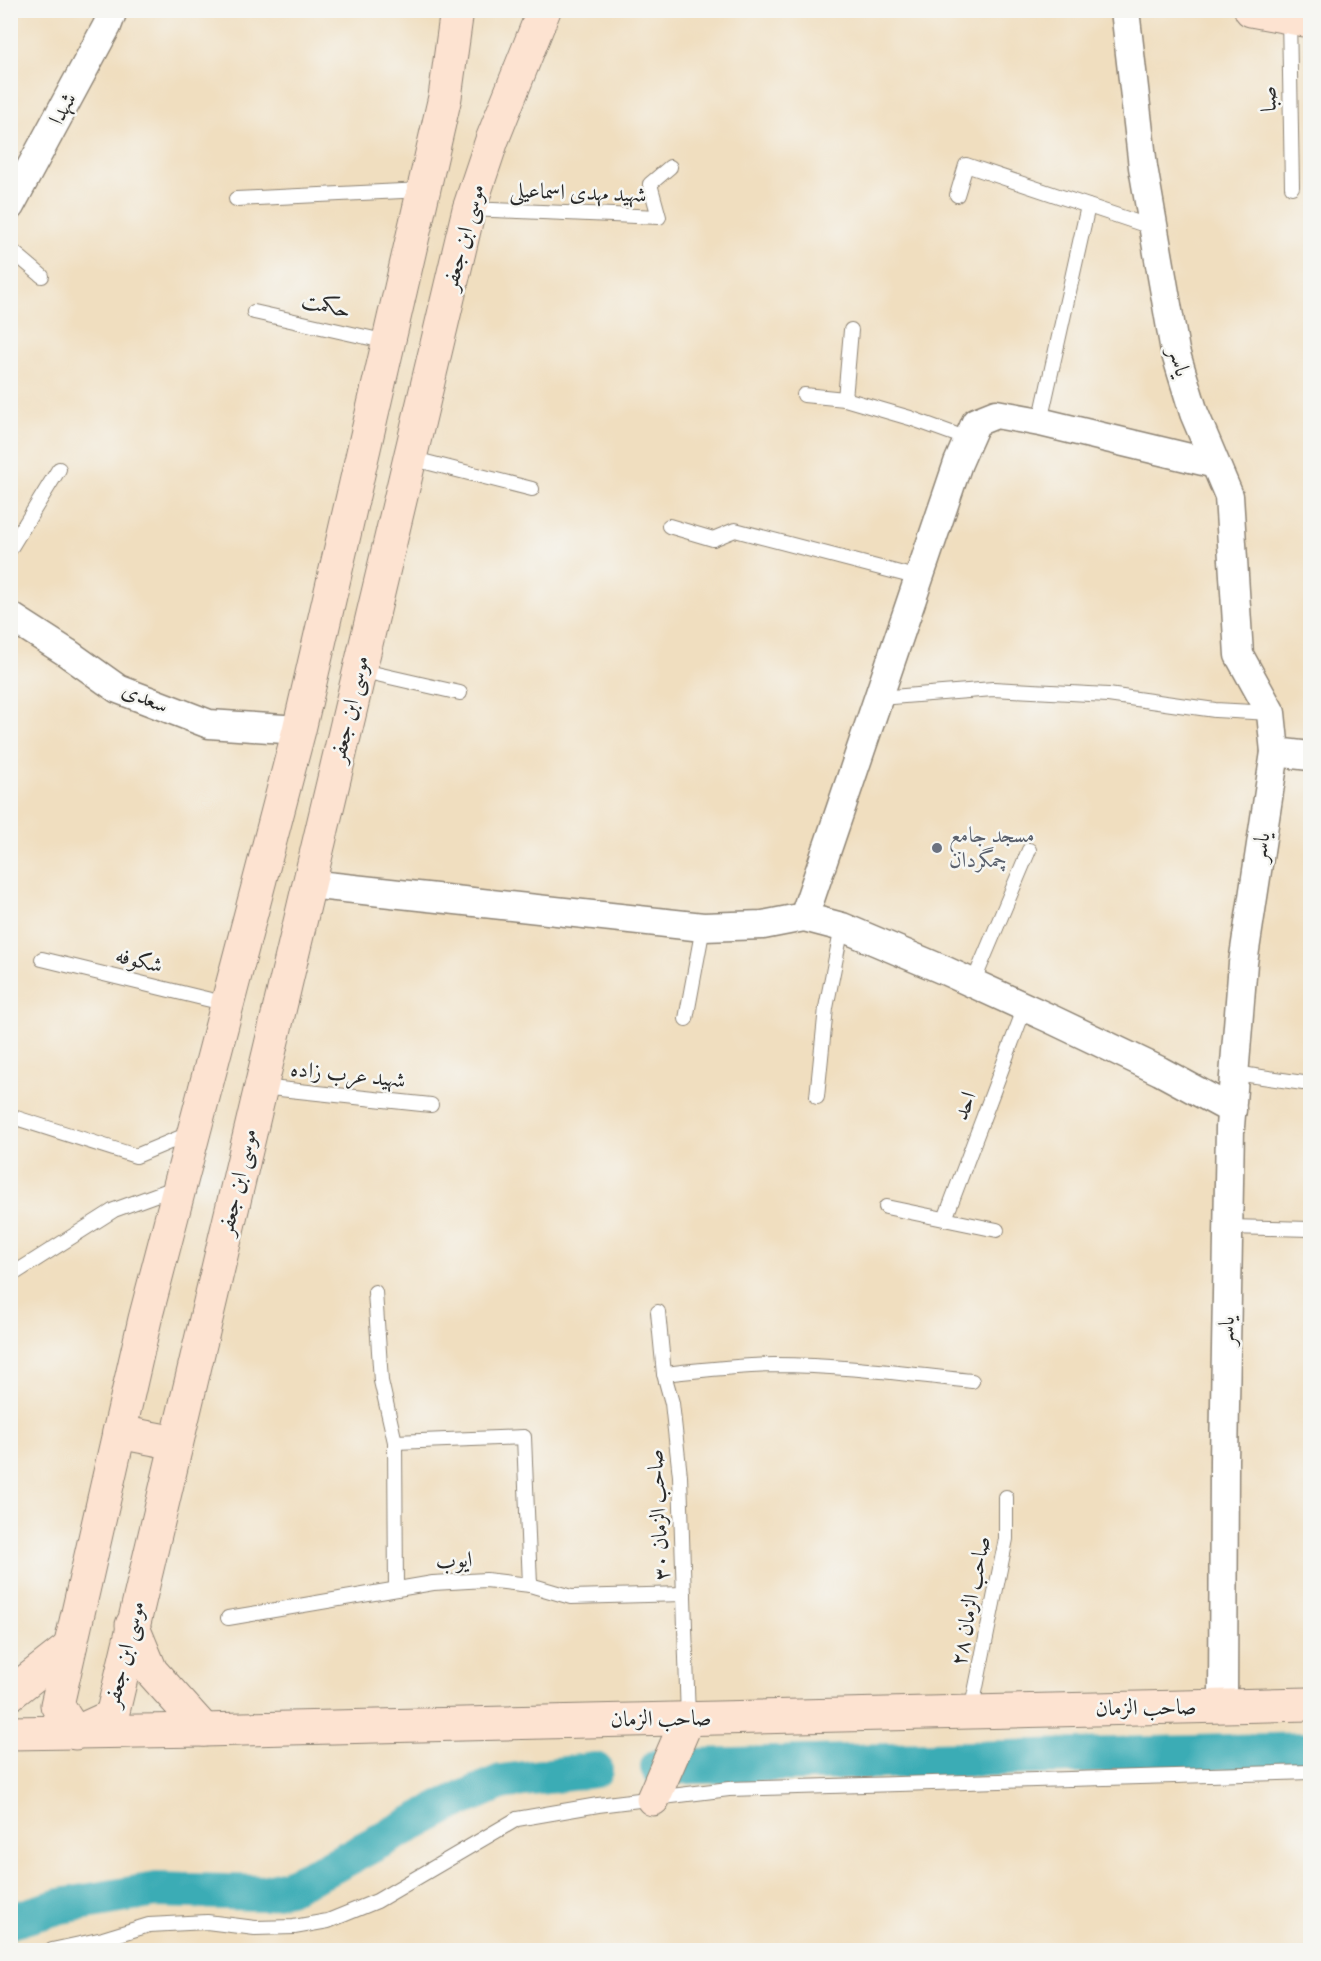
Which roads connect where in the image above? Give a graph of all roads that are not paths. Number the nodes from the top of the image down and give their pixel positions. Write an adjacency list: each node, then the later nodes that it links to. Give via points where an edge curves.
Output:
1 (112, 10): 12 (street, شهدا)
2 (457, 10): 9 (street, موسی ابن جعفر, via 445,97)
3 (544, 10): 14 (street, موسی ابن جعفر)
4 (1125, 10): 15 (street, یاسر)
5 (1251, 10): 6 (street)
6 (1296, 16): 8 (lane, صبا)
7 (670, 167): 14 (lane, شهید مهدی اسماعیلی, via 650,184 659,217)
8 (1292, 187)
9 (423, 190): 11 (lane); 20 (street, موسی ابن جعفر)
10 (957, 195): 13 (lane, via 966,165)
11 (236, 199)
12 (10, 206)
13 (1088, 206): 15 (lane); 23 (lane)
14 (469, 209): 25 (street, موسی ابن جعفر)
15 (1154, 228): 26 (street, یاسر, via 1175,351)
16 (10, 249): 17 (lane)
17 (42, 276)
18 (254, 312): 20 (lane, حکمت)
19 (851, 330): 22 (lane)
20 (388, 342): 37 (street, موسی ابن جعفر)
21 (804, 395): 22 (lane)
22 (845, 399): 24 (lane)
23 (1040, 422): 24 (street, via 996,414 976,422); 26 (street)
24 (969, 439): 31 (street)
25 (410, 458): 28 (lane); 33 (street, موسی ابن جعفر)
26 (1215, 464): 36 (street, یاسر, via 1229,496 1239,655)
27 (60, 469): 30 (lane)
28 (532, 489)
29 (669, 526): 31 (lane, via 713,539 735,530)
30 (10, 549)
31 (919, 578): 35 (street)
32 (10, 616): 37 (street, سعدی, via 118,689 209,724)
33 (359, 670): 34 (lane); 41 (street, موسی ابن جعفر)
34 (460, 693)
35 (879, 698): 36 (lane, via 993,689 1108,695 1215,710); 42 (street)
36 (1271, 713): 38 (street, یاسر)
37 (299, 730): 47 (street, موسی ابن جعفر)
38 (1275, 752): 39 (street); 50 (street, یاسر, via 1244,963)
39 (1311, 756)
40 (1029, 850): 46 (lane)
41 (308, 884): 43 (street); 52 (street, موسی ابن جعفر)
42 (804, 917): 43 (street, via 763,925); 44 (street)
43 (703, 927): 49 (lane)
44 (842, 927): 46 (street); 53 (lane, via 826,1008)
45 (42, 959): 47 (lane, شکوفه)
46 (973, 982): 48 (street)
47 (227, 1004): 57 (street, موسی ابن جعفر)
48 (1025, 1007): 55 (street); 60 (lane, احد)
49 (686, 1019)
50 (1235, 1073): 51 (lane); 55 (street, یاسر)
51 (1303, 1083)
52 (261, 1087): 54 (lane, شهید عرب زاده); 71 (street, موسی ابن جعفر)
53 (817, 1097)
54 (431, 1105)
55 (1232, 1110): 61 (street, یاسر)
56 (10, 1116): 57 (lane, via 136,1156)
57 (193, 1132): 58 (street, موسی ابن جعفر)
58 (179, 1186): 64 (lane, via 114,1210); 69 (street, موسی ابن جعفر)
59 (886, 1207): 60 (lane)
60 (945, 1220): 63 (lane)
61 (1229, 1227): 62 (lane); 81 (street, یاسر)
62 (1311, 1229)
63 (998, 1230)
64 (10, 1276)
65 (375, 1292): 70 (lane, via 381,1381)
66 (658, 1312): 67 (lane, صاحب الزمان ۳۰)
67 (664, 1374): 68 (lane, via 776,1365); 75 (lane, صاحب الزمان ۳۰, via 672,1403 680,1476)
68 (972, 1381)
69 (119, 1432): 71 (street); 78 (street, موسی ابن جعفر)
70 (395, 1442): 73 (lane, via 524,1437); 74 (lane)
71 (176, 1443): 77 (street, موسی ابن جعفر)
72 (1006, 1497): 82 (lane, صاحب الزمان ۲۸, via 1006,1539)
73 (530, 1585): 74 (lane, ایوب, via 486,1580); 75 (lane, ایوب, via 571,1597)
74 (396, 1589): 76 (lane, ایوب)
75 (684, 1594): 83 (lane, صاحب الزمان ۳۰)
76 (228, 1618)
77 (132, 1625): 84 (street, via 151,1671); 86 (street, موسی ابن جعفر, via 112,1716)
78 (70, 1647): 79 (street); 86 (street, موسی ابن جعفر, via 57,1705)
79 (10, 1694)
80 (1311, 1704): 81 (street, صاحب الزمان)
81 (1223, 1706): 82 (street, صاحب الزمان)
82 (971, 1712): 83 (street, صاحب الزمان)
83 (688, 1718): 84 (street, صاحب الزمان); 88 (street)
84 (204, 1730): 86 (street, صاحب الزمان)
85 (10, 1733): 86 (street, صاحب الزمان)
86 (75, 1733)
87 (1311, 1772): 88 (lane, via 729,1789)
88 (653, 1799): 89 (lane, via 517,1819 377,1901 328,1921 265,1928 207,1922 149,1925)
89 (52, 1950)

